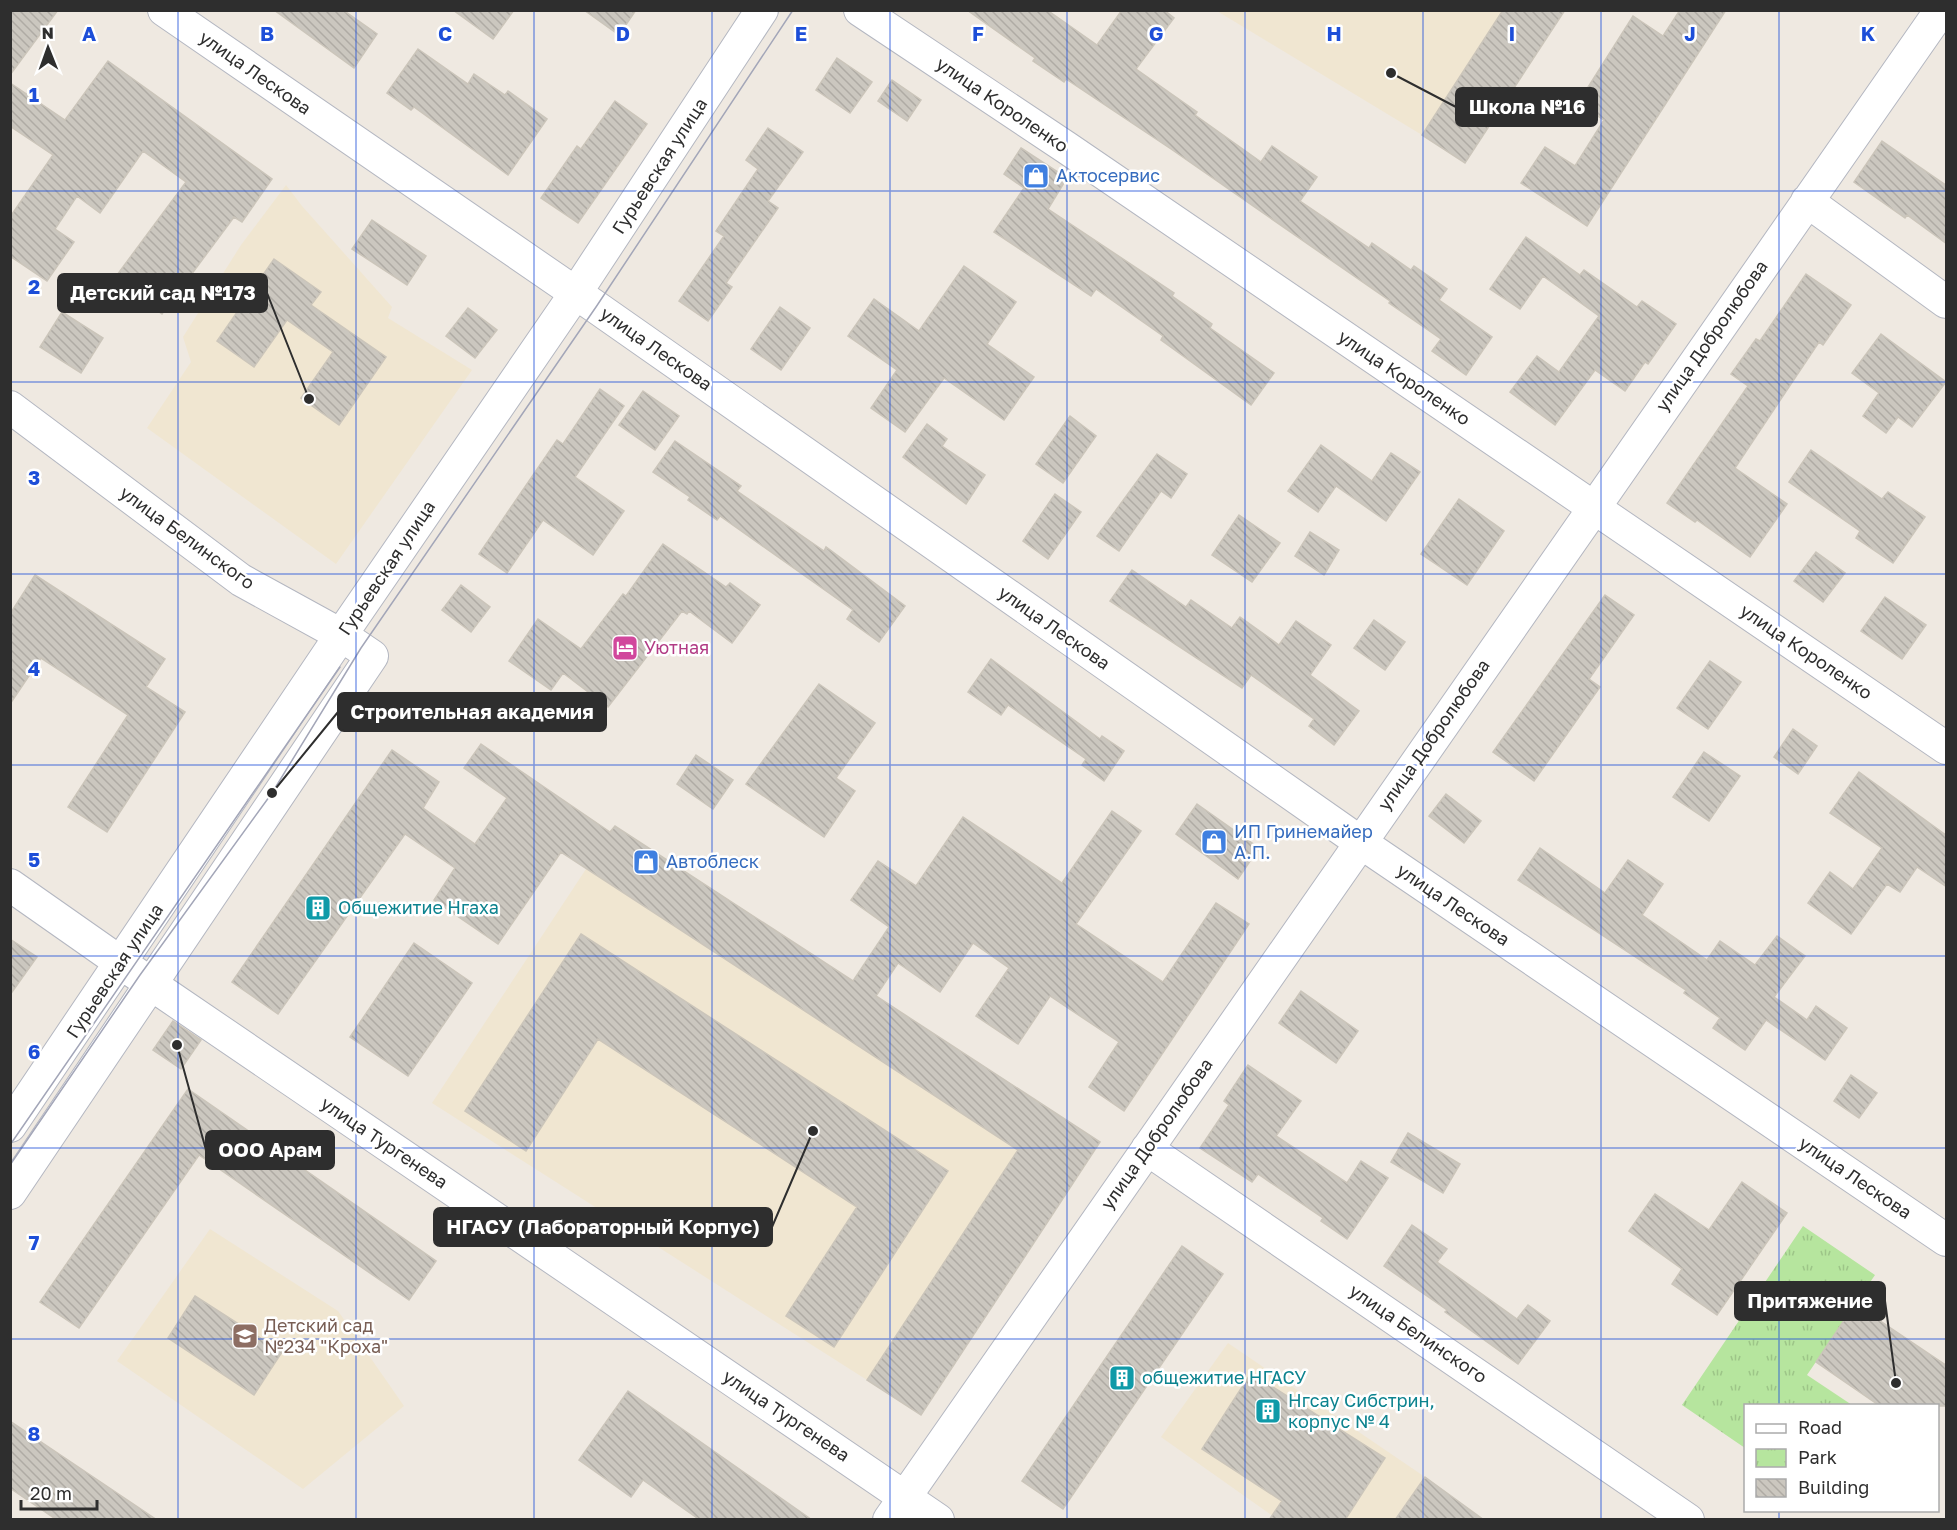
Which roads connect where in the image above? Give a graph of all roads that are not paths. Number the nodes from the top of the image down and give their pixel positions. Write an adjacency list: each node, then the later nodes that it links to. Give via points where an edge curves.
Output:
1 (164, 10): 6 (street, улица Лескова)
2 (762, 10): 6 (street, Гурьевская улица)
3 (860, 10): 9 (street, улица Короленко)
4 (1941, 10): 5 (street, улица Добролюбова)
5 (1807, 201): 7 (street); 9 (street, улица Добролюбова)
6 (575, 294): 10 (street, Гурьевская улица); 13 (street, улица Лескова)
7 (1947, 302)
8 (10, 407): 10 (street, улица Белинского, via 241,580)
9 (1593, 506): 12 (street, улица Короленко); 13 (street, улица Добролюбова)
10 (341, 635): 11 (street, улица Белинского); 15 (street, Гурьевская улица)
11 (372, 656): 16 (street, Гурьевская улица)
12 (1947, 748)
13 (1360, 842): 18 (street, улица Добролюбова); 20 (street, улица Лескова)
14 (10, 885): 15 (street, улица Тургенева)
15 (121, 963): 16 (street, улица Тургенева); 17 (street, Гурьевская улица)
16 (150, 983): 19 (street, Гурьевская улица); 21 (street, улица Тургенева)
17 (10, 1126)
18 (1147, 1149): 21 (street, улица Добролюбова); 23 (street, улица Белинского)
19 (10, 1192)
20 (1947, 1240)
21 (897, 1508): 22 (street, улица Тургенева)
22 (938, 1520)
23 (1689, 1520)

